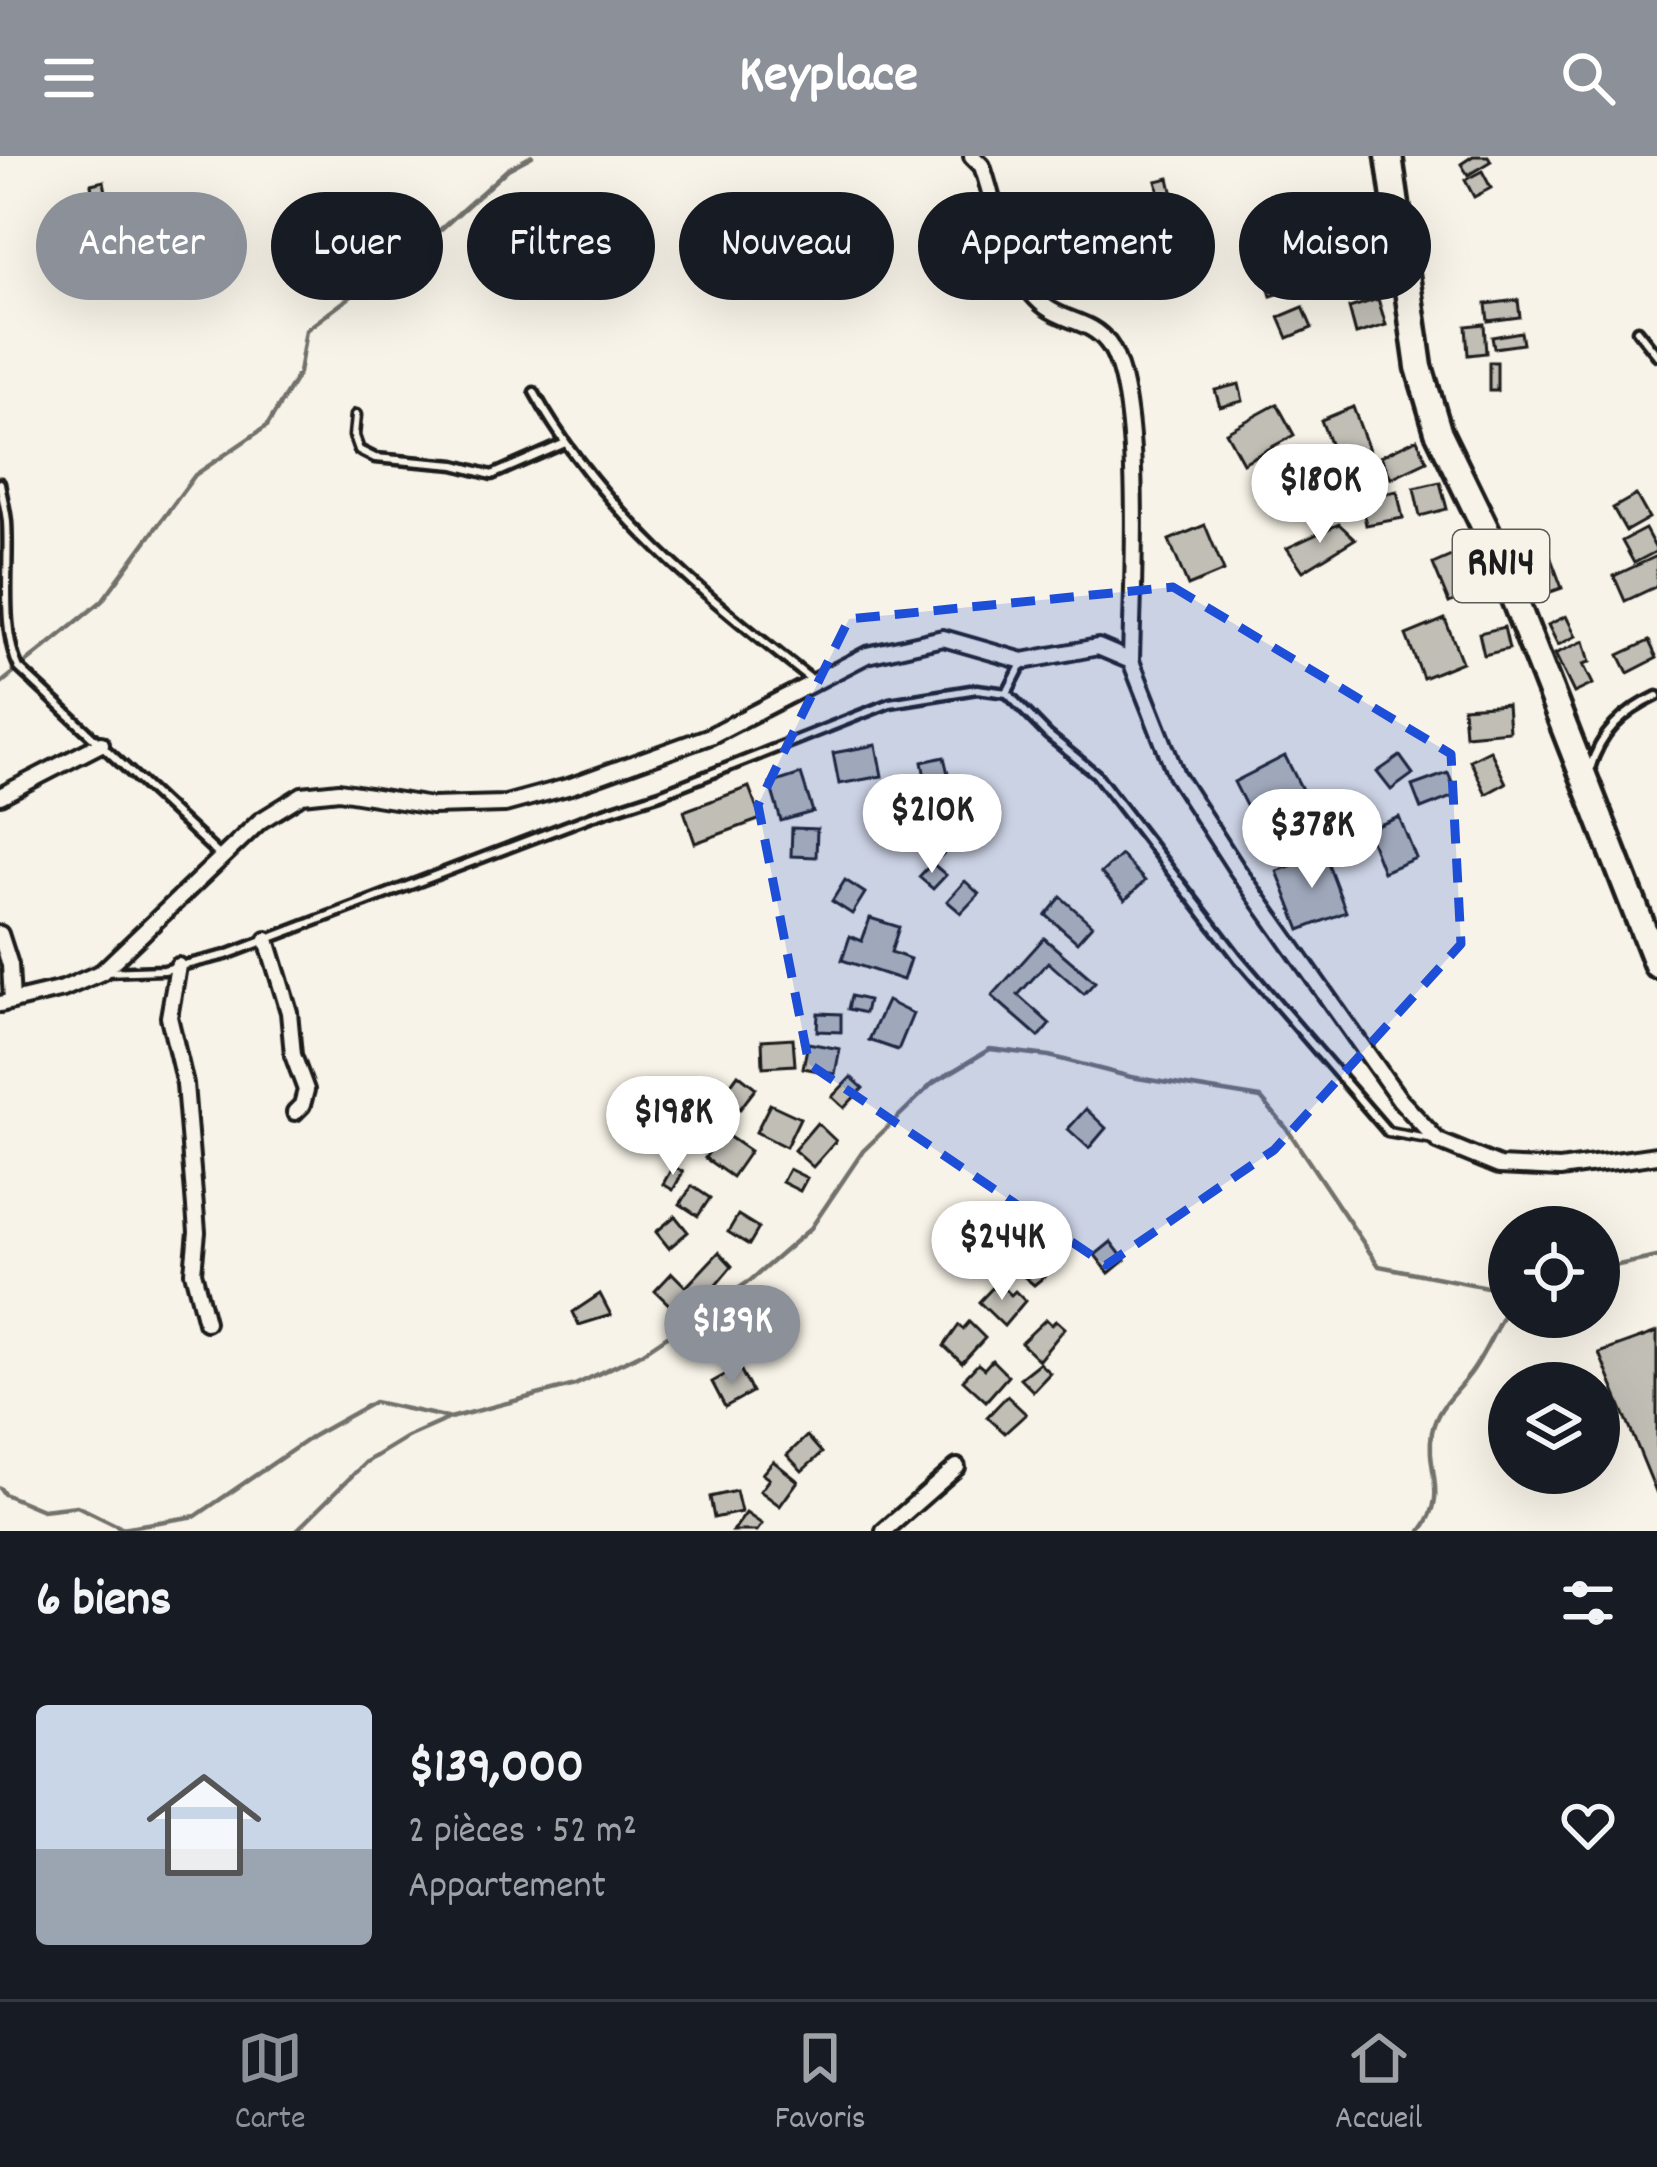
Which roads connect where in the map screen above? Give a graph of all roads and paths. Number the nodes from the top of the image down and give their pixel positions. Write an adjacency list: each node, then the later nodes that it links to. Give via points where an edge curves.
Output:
1 (972, 156): 10 (street, via 1027,287 1059,316 1087,323 1120,364 1129,406)
2 (1389, 156): 15 (highway, RN14, via 1419,367 1438,431 1492,542)
3 (1637, 330): 4 (lane)
4 (1657, 355)
5 (534, 392): 7 (lane)
6 (356, 415): 7 (lane, via 358,450 375,458 492,475)
7 (563, 444): 11 (lane, via 674,569)
8 (0, 483): 14 (lane, via 12,657)
9 (1023, 661): 10 (street, via 1098,647); 11 (street, via 943,638 867,655); 12 (lane)
10 (1132, 661): 25 (street, via 1176,776 1400,1100)
11 (814, 682): 17 (street, via 710,736 505,804 302,795)
12 (1006, 692): 19 (lane, via 890,703); 25 (lane, via 1096,774 1238,958 1388,1132)
13 (1657, 696): 15 (lane, via 1598,742)
14 (101, 744): 16 (street); 17 (lane)
15 (1585, 784): 20 (highway, RN14)
16 (0, 796)
17 (220, 856): 22 (street)
18 (0, 934): 23 (street, via 10,965)
19 (267, 940): 21 (lane); 24 (street, via 306,1090)
20 (1656, 961)
21 (178, 966): 22 (lane); 27 (street, via 169,1017 185,1084 194,1272)
22 (102, 972): 23 (street)
23 (6, 1002)
24 (295, 1112)
25 (1438, 1141): 26 (street, via 1499,1166 1560,1169)
26 (1657, 1155)
27 (206, 1322)
28 (957, 1467): 29 (street)
29 (884, 1531)

